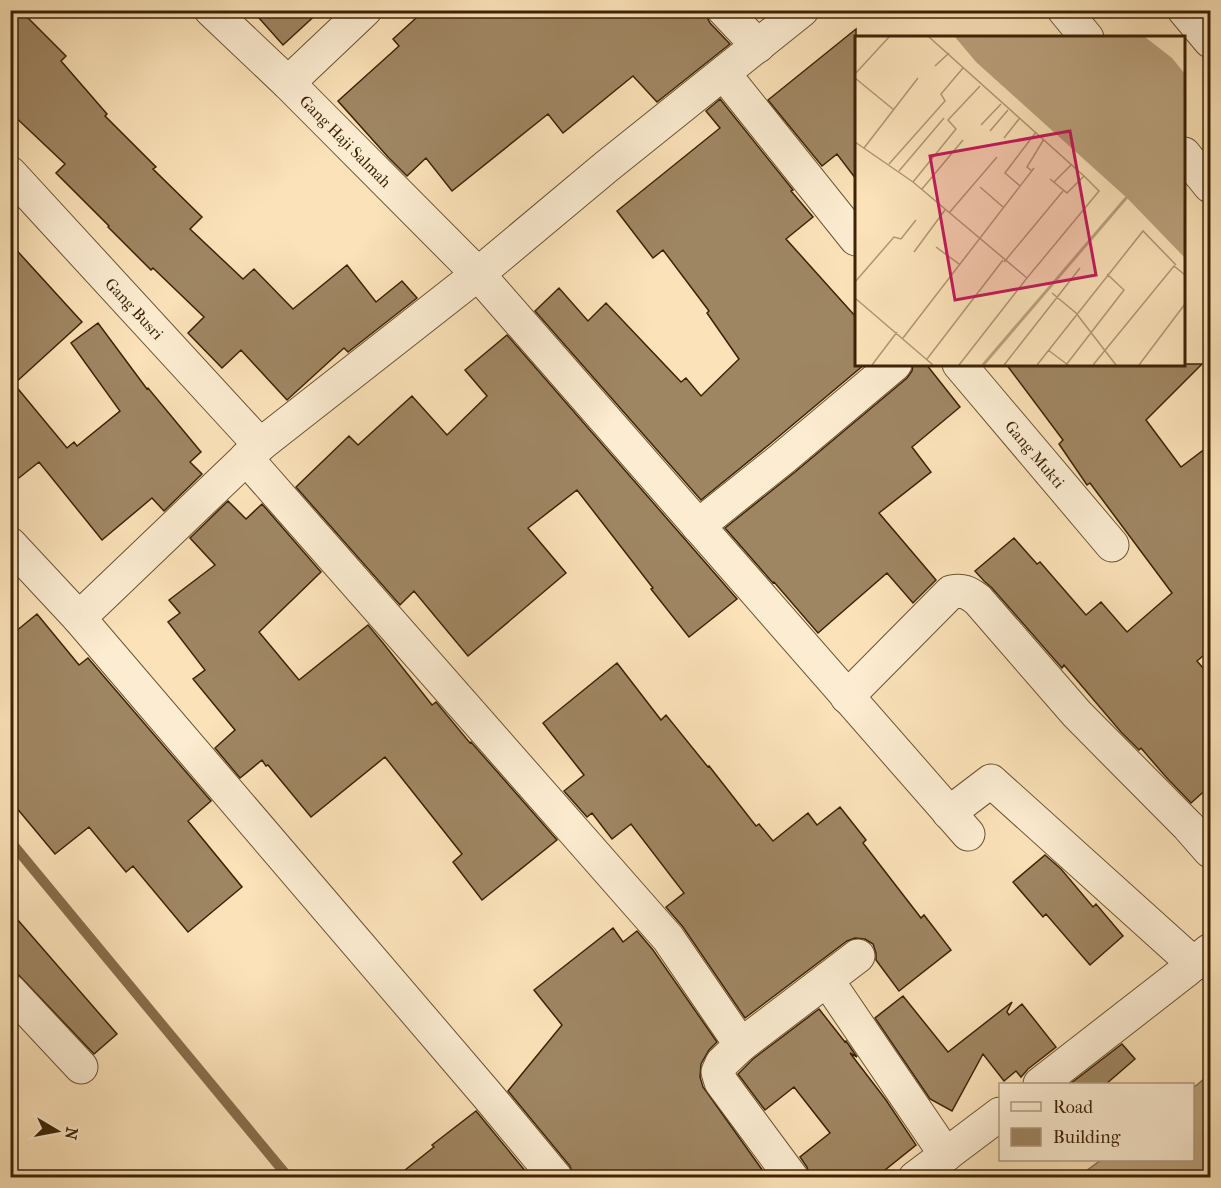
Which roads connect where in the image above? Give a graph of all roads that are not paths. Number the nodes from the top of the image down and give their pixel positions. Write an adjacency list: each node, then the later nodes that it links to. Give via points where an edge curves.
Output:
1 (211, 10): 11 (street, Gang Haji Salmah)
2 (365, 10): 11 (street)
3 (724, 10): 9 (street)
4 (802, 10): 9 (street)
5 (1064, 10): 7 (street)
6 (1184, 10): 8 (street)
7 (1085, 36)
8 (1210, 41)
9 (758, 46): 10 (street)
10 (724, 74): 15 (street); 16 (street)
11 (288, 83): 16 (street, Gang Haji Salmah)
12 (1185, 155): 14 (street)
13 (10, 173): 19 (street, Gang Busri)
14 (1210, 186)
15 (855, 238)
16 (478, 274): 19 (street); 20 (street, Gang Haji Salmah)
17 (893, 366): 20 (street)
18 (961, 366): 22 (street, Gang Mukti)
19 (253, 451): 23 (street); 30 (street, Gang Busri, via 668,938)
20 (698, 526): 24 (street, Gang Haji Salmah)
21 (10, 544): 23 (street)
22 (1112, 545)
23 (79, 618): 35 (street)
24 (847, 697): 25 (street, via 951,592 969,593 1077,714); 27 (street, Gang Haji Salmah, via 958,824 991,781)
25 (1210, 850)
26 (858, 956): 28 (street)
27 (1202, 957): 32 (street)
28 (827, 980): 30 (street); 34 (street)
29 (10, 991): 31 (street)
30 (741, 1045): 36 (street, via 722,1063 718,1078)
31 (81, 1067)
32 (1041, 1083)
33 (999, 1115): 34 (street)
34 (946, 1155): 37 (street)
35 (556, 1178)
36 (792, 1178)
37 (915, 1178)

